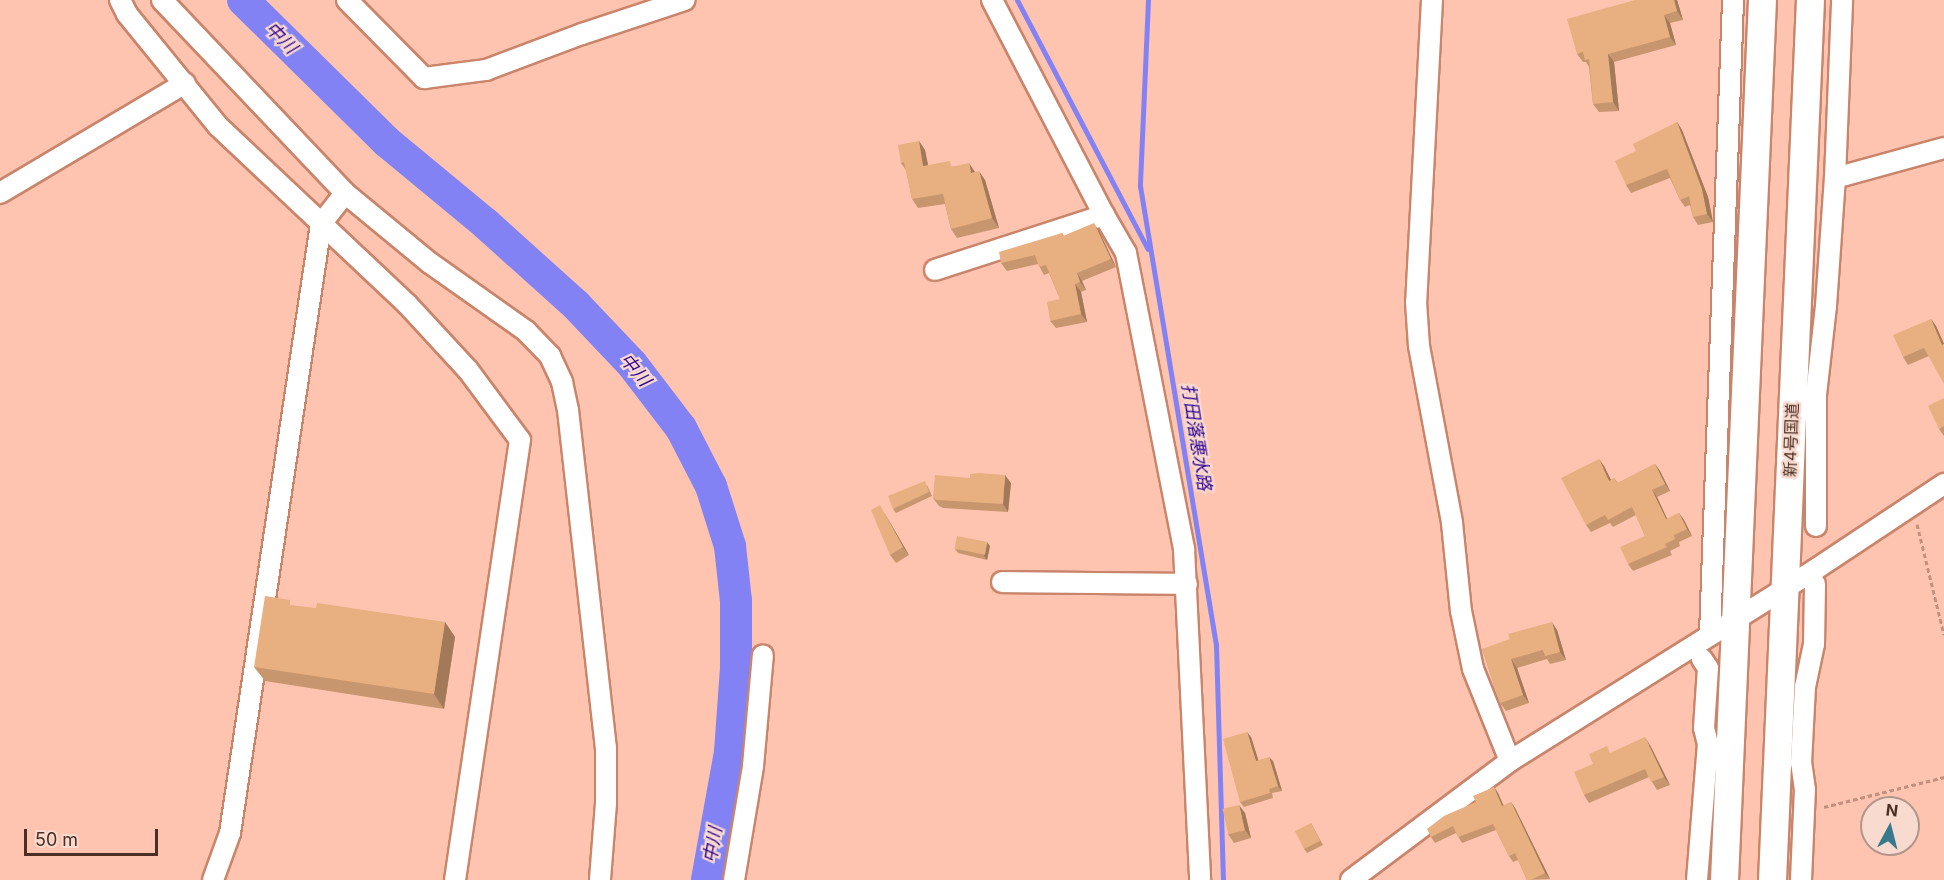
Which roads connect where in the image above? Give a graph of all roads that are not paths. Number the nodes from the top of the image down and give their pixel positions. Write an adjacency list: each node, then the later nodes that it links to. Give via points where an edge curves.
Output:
1 (120, 0): 11 (street, via 127,14)
2 (162, 0): 14 (street)
3 (347, 0): 4 (street, via 424,78 486,70)
4 (684, 0)
5 (992, 0): 16 (street)
6 (1432, 0): 31 (street, via 1416,302 1419,346 1452,523 1461,611 1471,657)
7 (1733, 0): 27 (street)
8 (1762, 0): 26 (highway)
9 (1810, 0): 19 (highway, 新4号国道)
10 (1842, 0): 13 (street)
11 (185, 83): 15 (street); 17 (street, via 218,126)
12 (1944, 148): 13 (street)
13 (1835, 178): 19 (street)
14 (345, 193): 17 (street); 35 (street, via 430,263 526,332 550,356 562,382 606,748)
15 (0, 194)
16 (1104, 215): 18 (street); 23 (street, via 1126,253 1184,549)
17 (321, 224): 33 (street, via 230,833); 34 (street, via 407,304 468,370 520,440)
18 (935, 270)
19 (1803, 414): 21 (street, via 1818,477); 25 (highway, 新4号国道)
20 (1944, 484): 25 (street)
21 (1816, 526)
22 (1002, 582): 23 (street)
23 (1187, 584): 37 (street)
24 (1815, 584): 30 (street, via 1814,644 1805,687)
25 (1785, 588): 26 (street); 30 (highway, 新4号国道)
26 (1737, 617): 27 (street); 32 (highway)
27 (1710, 634): 31 (street)
28 (763, 655): 36 (street, via 753,766)
29 (1702, 658): 32 (street, via 1708,668 1704,728)
30 (1791, 723): 41 (highway, 新4号国道); 42 (street, via 1805,790)
31 (1510, 761): 38 (street)
32 (1718, 773): 39 (street); 40 (highway)
33 (213, 880)
34 (455, 880)
35 (600, 880)
36 (734, 880)
37 (1200, 880)
38 (1351, 880)
39 (1697, 880)
40 (1724, 880)
41 (1772, 880)
42 (1801, 880)

